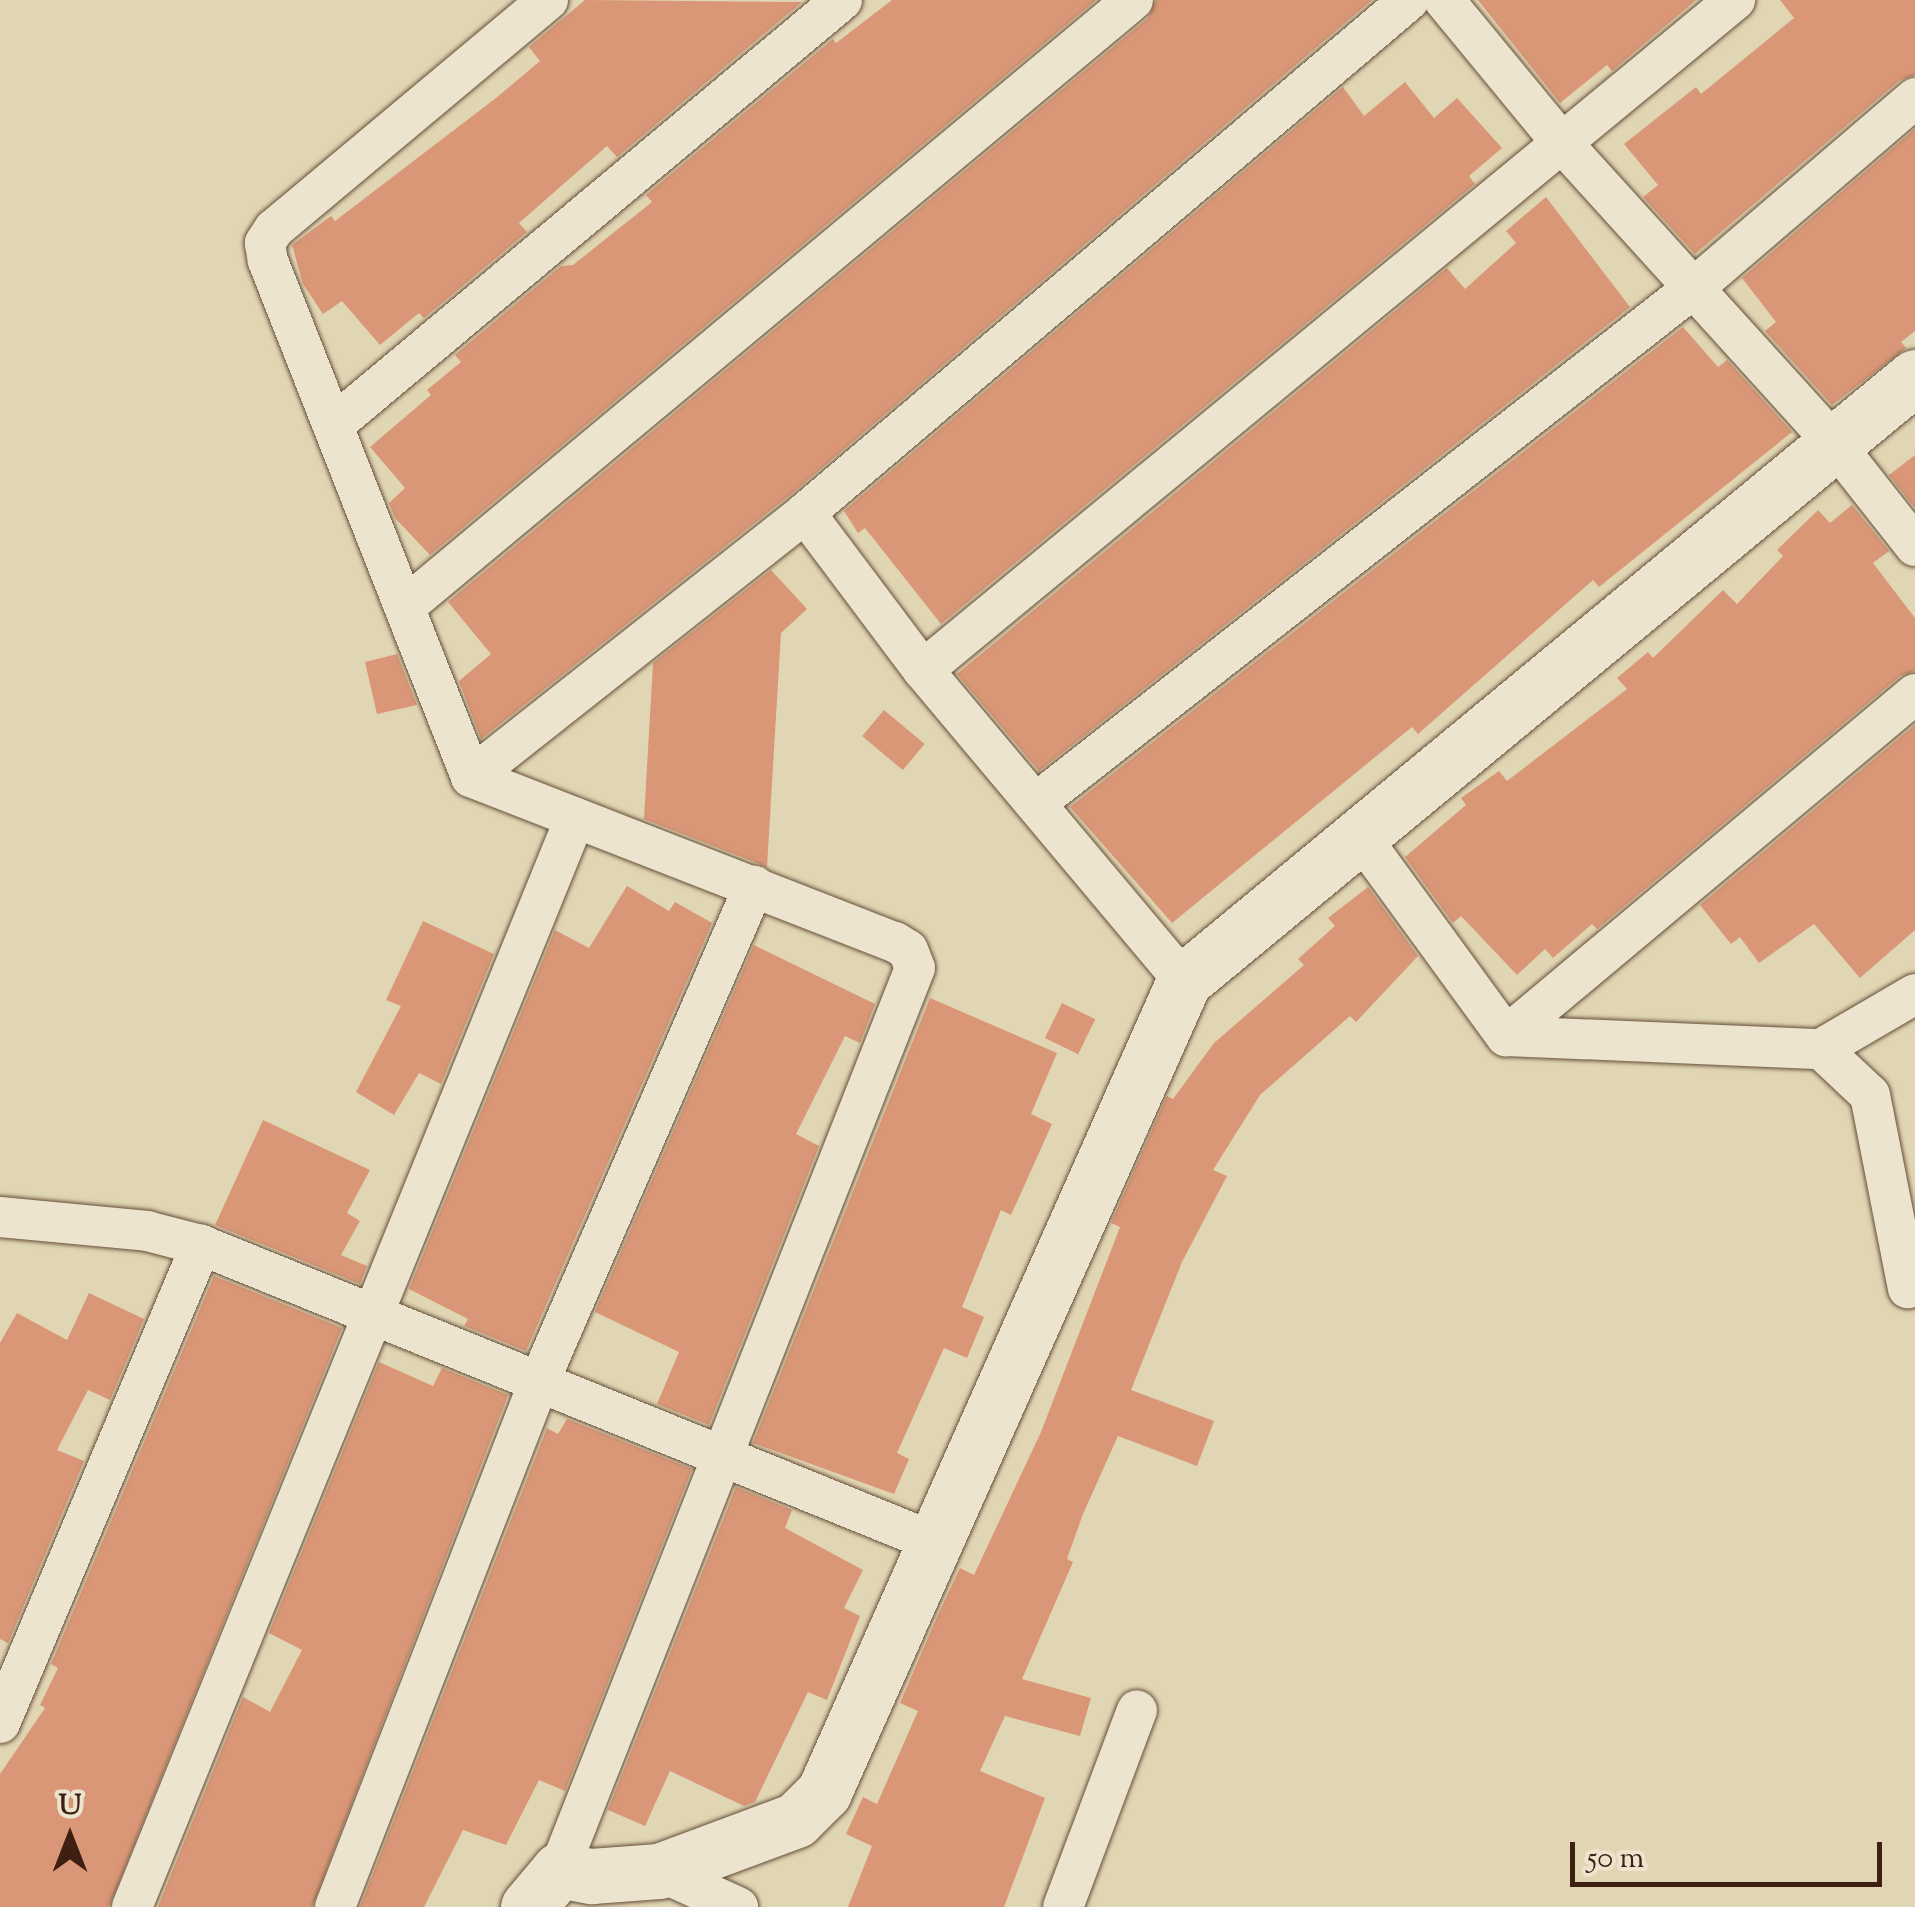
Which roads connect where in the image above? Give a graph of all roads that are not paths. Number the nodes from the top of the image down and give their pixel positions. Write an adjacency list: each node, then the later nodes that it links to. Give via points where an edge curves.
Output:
1 (548, 0): 11 (street, via 266,242)
2 (842, 0): 11 (street)
3 (1134, 0): 15 (street)
4 (1409, 0): 13 (street)
5 (1444, 0): 8 (street)
6 (1735, 0): 8 (street)
7 (1915, 98): 9 (street)
8 (1562, 143): 9 (street); 16 (street)
9 (1696, 286): 12 (street); 19 (street)
10 (1915, 377): 12 (street)
11 (337, 422): 15 (street)
12 (1834, 443): 14 (street); 21 (street)
13 (805, 513): 16 (street); 18 (street)
14 (1915, 546)
15 (407, 606): 18 (street)
16 (922, 670): 19 (street)
17 (1915, 694): 25 (street)
18 (472, 778): 20 (street)
19 (1036, 803): 23 (street)
20 (575, 818): 22 (street); 30 (street)
21 (1360, 836): 23 (street); 25 (street)
22 (754, 886): 31 (street); 32 (street, via 896,942 915,968)
23 (1184, 982): 33 (street)
24 (1915, 994): 26 (street)
25 (1506, 1036): 26 (street)
26 (1822, 1050): 29 (street, via 1870,1095)
27 (0, 1218): 28 (street, via 148,1230)
28 (201, 1245): 30 (street); 35 (street)
29 (1908, 1288)
30 (376, 1316): 31 (street); 38 (street)
31 (539, 1382): 32 (street); 39 (street)
32 (720, 1455): 33 (street); 37 (street)
33 (939, 1544): 36 (street, via 824,1792 796,1820)
34 (1137, 1710): 41 (street)
35 (0, 1723)
36 (659, 1871): 37 (street); 40 (street)
37 (544, 1888)
38 (132, 1907)
39 (335, 1907)
40 (738, 1907)
41 (1063, 1907)

